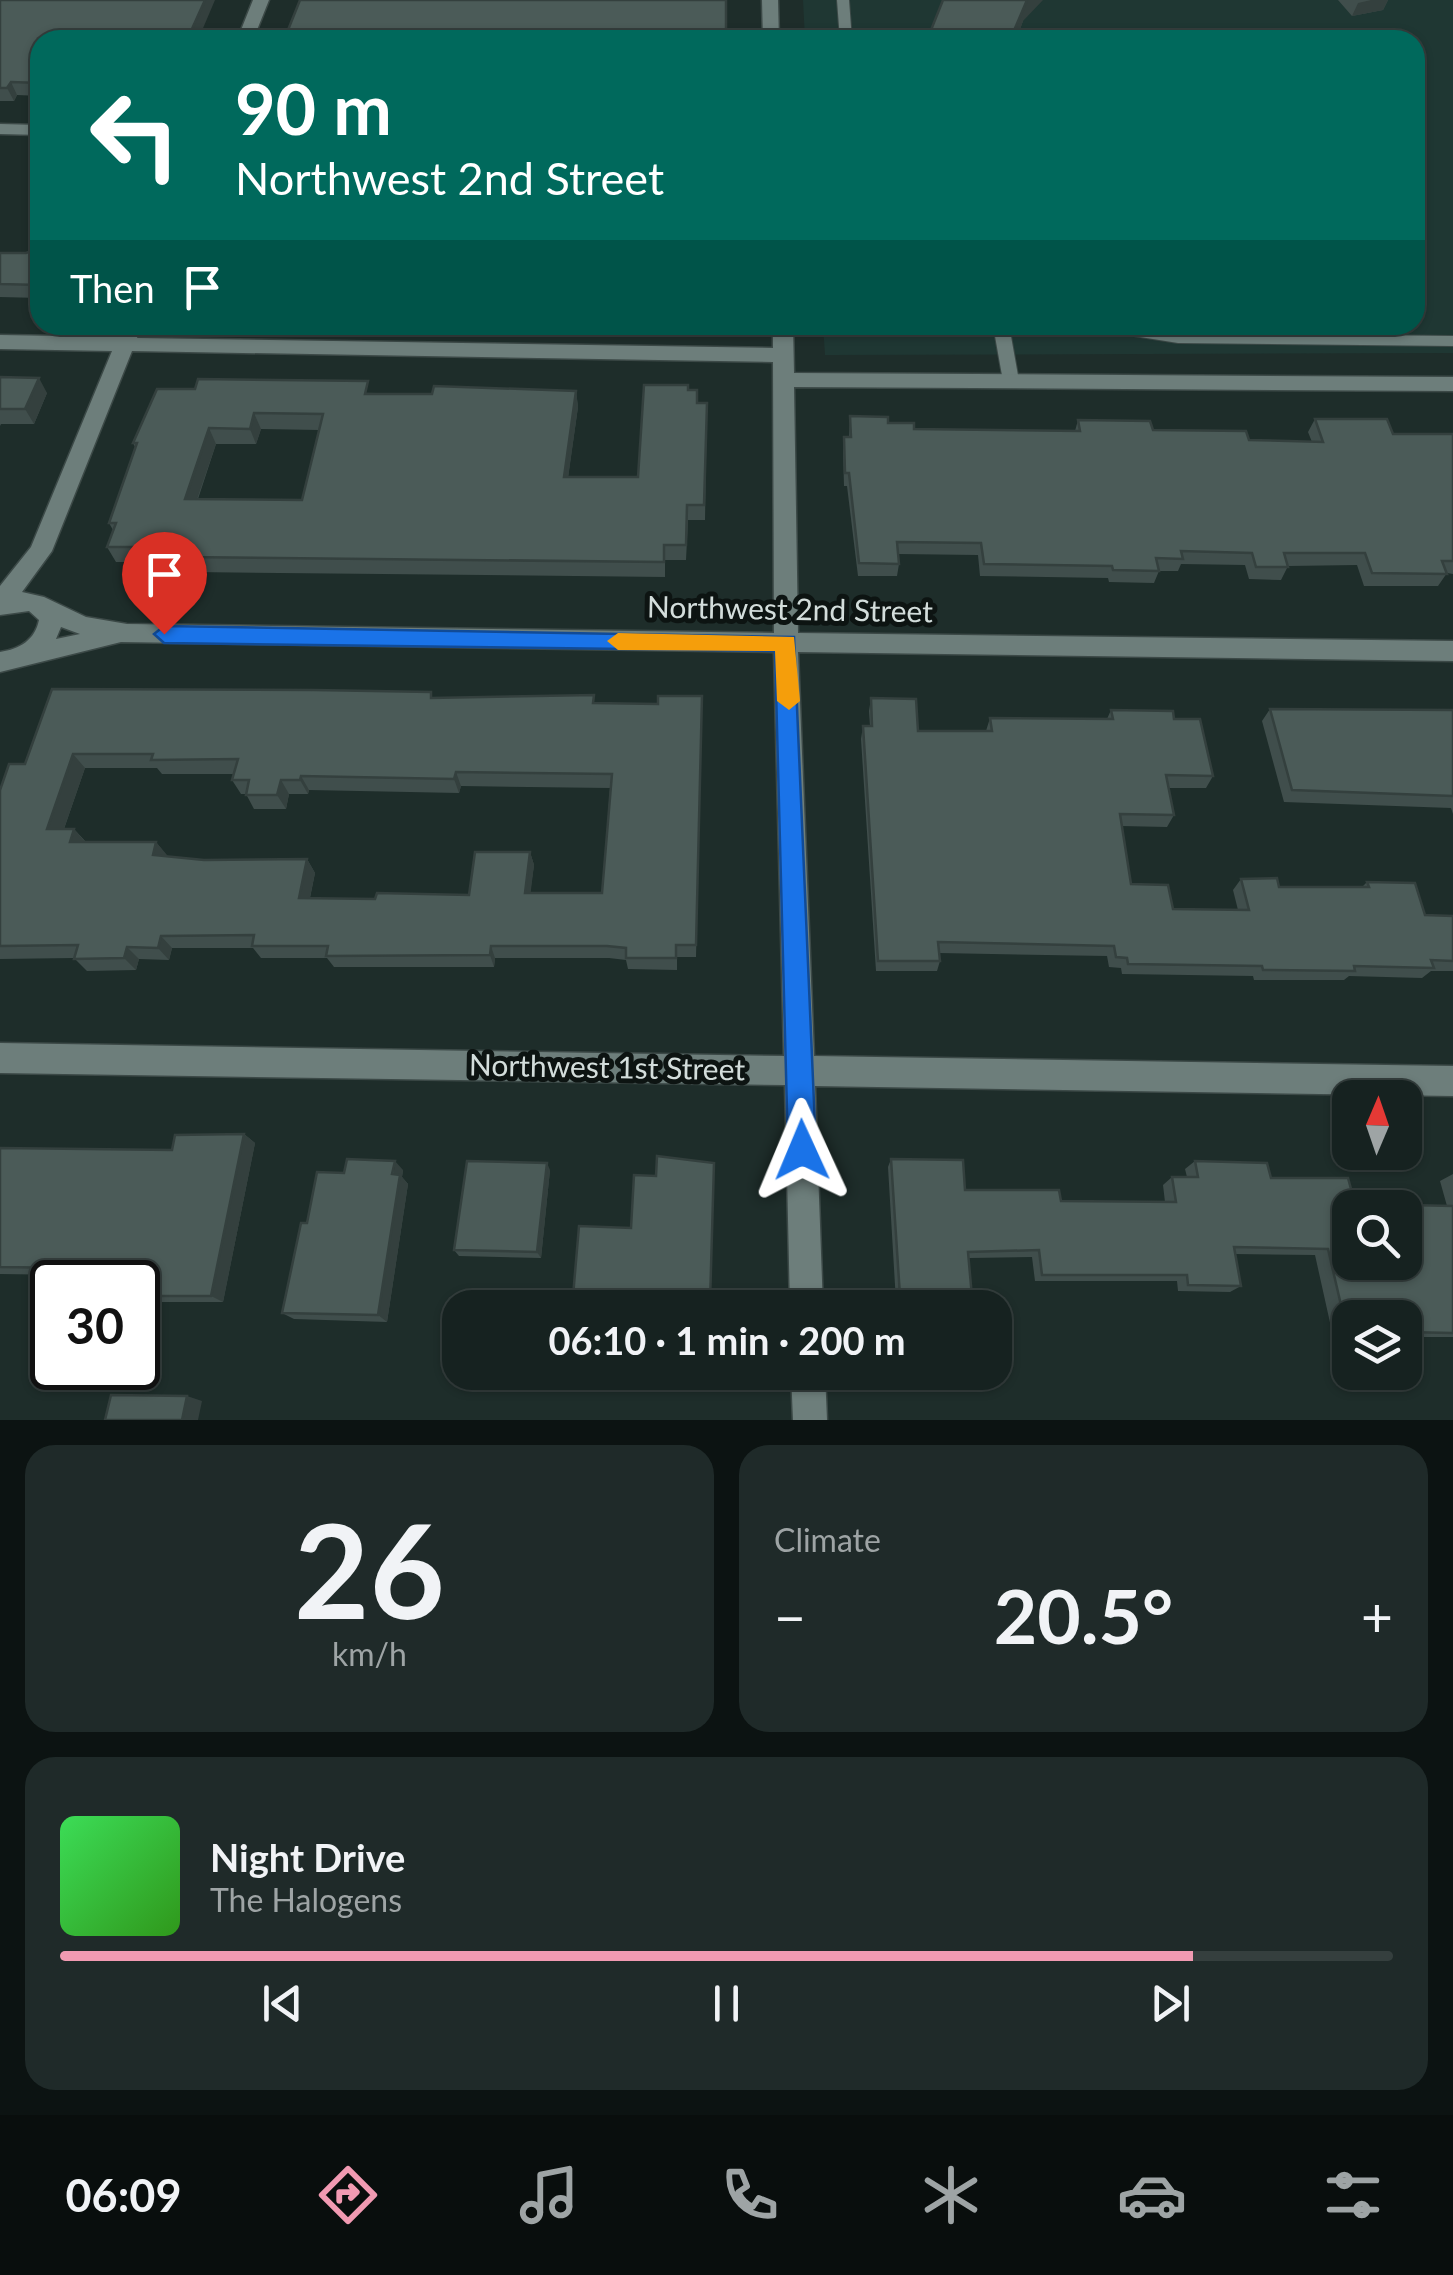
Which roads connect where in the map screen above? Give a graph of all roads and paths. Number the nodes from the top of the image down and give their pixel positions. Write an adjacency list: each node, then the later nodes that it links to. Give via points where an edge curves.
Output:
1 (262, 0): 4 (street)
2 (770, 0): 5 (street)
3 (844, 0): 6 (lane)
4 (250, 30)
5 (771, 30)
6 (846, 30)
7 (0, 130): 8 (street)
8 (30, 130)
9 (112, 335): 16 (street)
10 (128, 335): 21 (street)
11 (158, 335): 17 (street)
12 (783, 335): 17 (street)
13 (1002, 335): 19 (lane)
14 (1268, 335): 15 (lane)
15 (1453, 341)
16 (0, 342)
17 (784, 356): 18 (street)
18 (785, 380): 19 (street); 25 (street)
19 (1011, 381): 20 (street)
20 (1453, 384)
21 (41, 551): 22 (street); 23 (street)
22 (0, 604): 23 (street, Northwest 2nd Street, via 29,601)
23 (46, 610): 24 (street, Northwest 2nd Street); 27 (street, via 46,638)
24 (127, 634): 25 (street, Northwest 2nd Street); 27 (street, Northwest 2nd Street)
25 (786, 643): 26 (street, Northwest 2nd Street); 29 (street)
26 (1453, 652)
27 (10, 663)
28 (0, 1058): 29 (street, Northwest 1st Street)
29 (800, 1072): 30 (street, Northwest 1st Street); 31 (street)
30 (1453, 1081)
31 (806, 1290)
32 (809, 1390): 33 (street)
33 (810, 1420)

